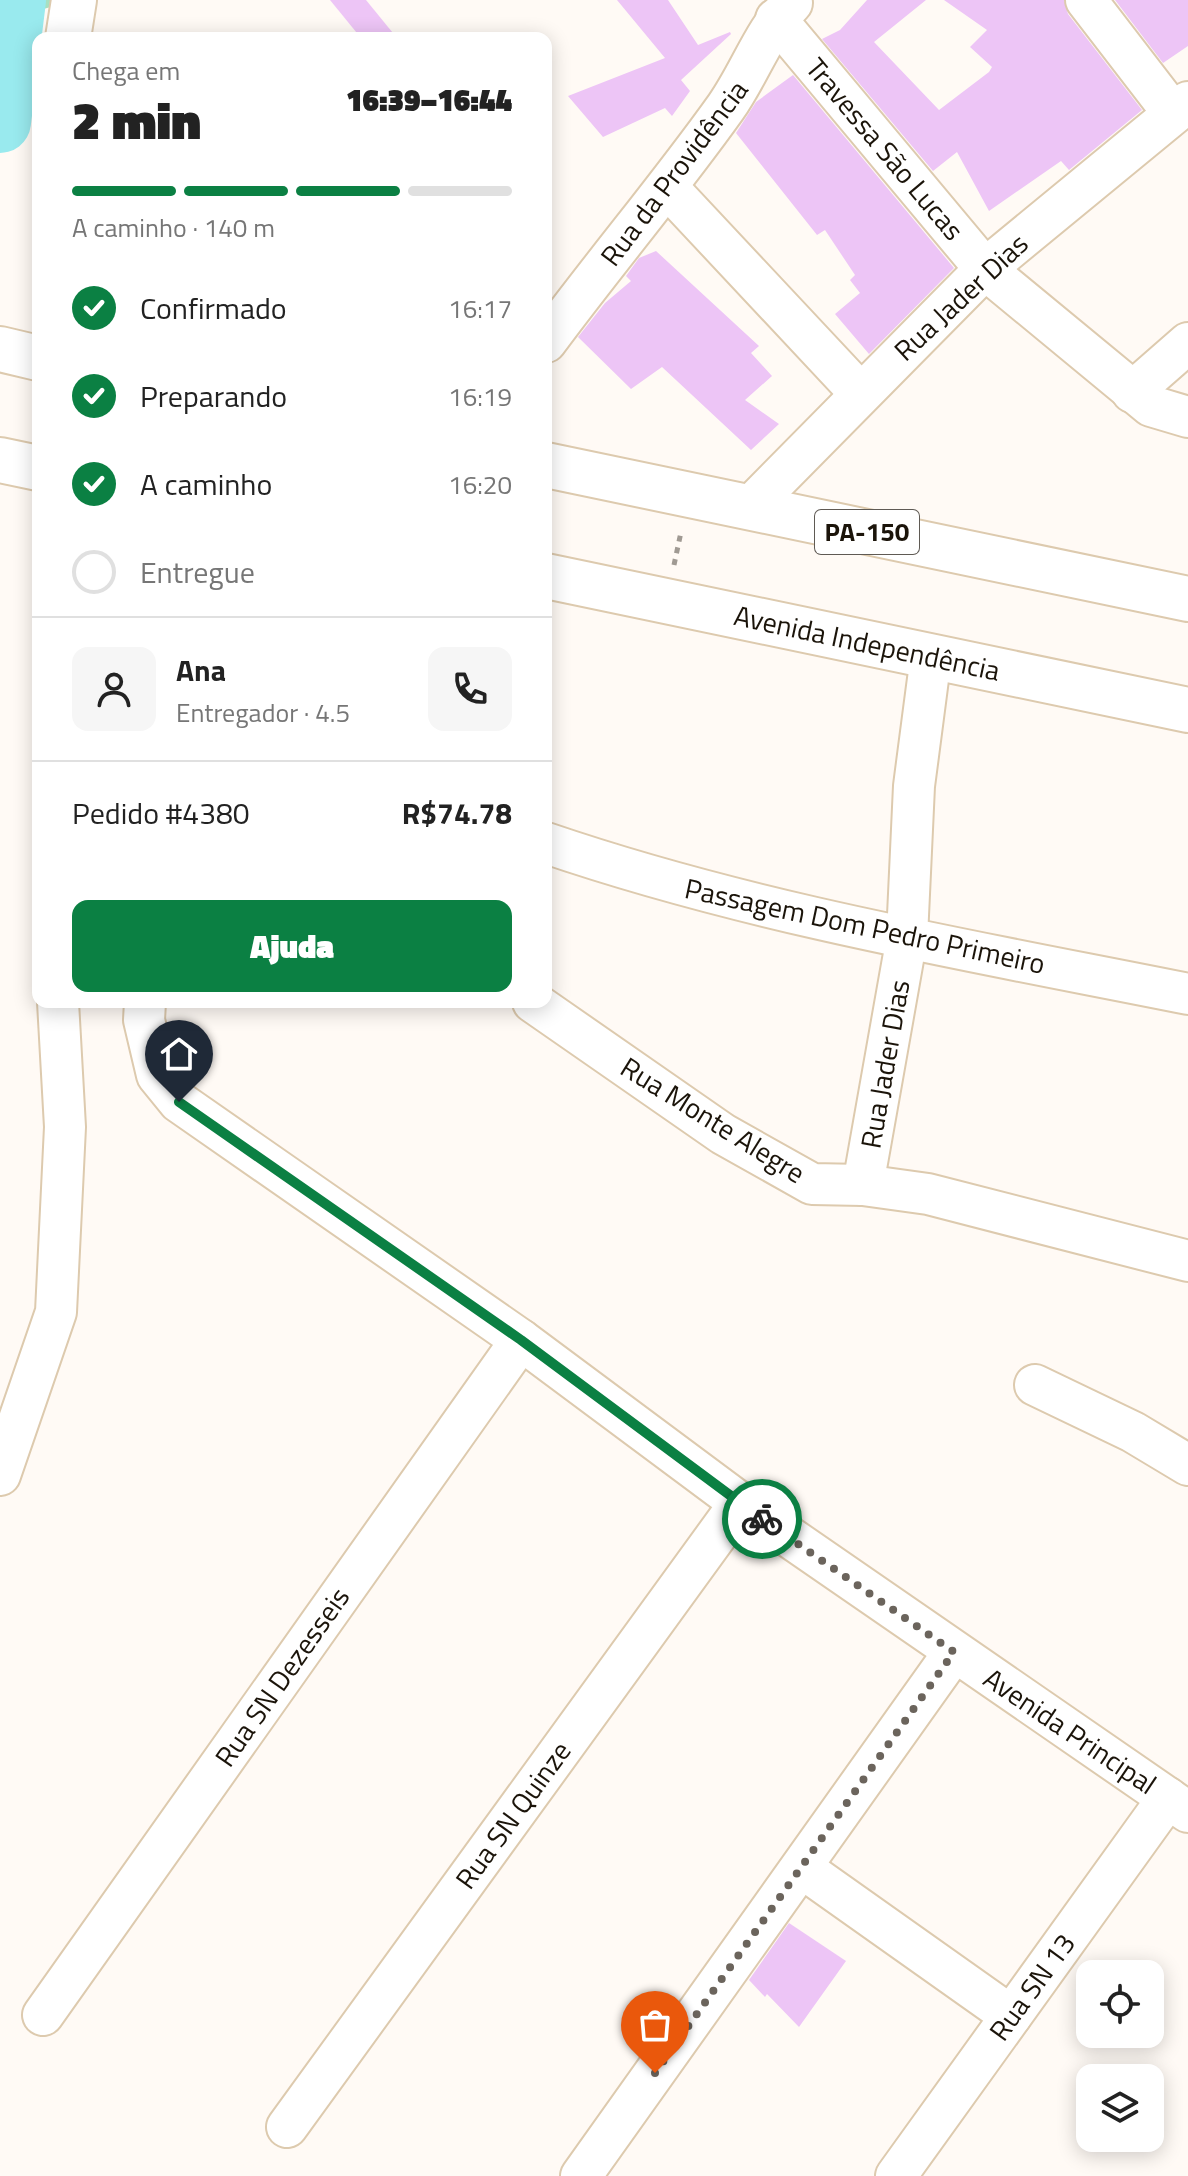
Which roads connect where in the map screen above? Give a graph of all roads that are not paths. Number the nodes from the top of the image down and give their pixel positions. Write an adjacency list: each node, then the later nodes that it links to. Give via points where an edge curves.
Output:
1 (74, 0): 4 (main road)
2 (1086, 0): 5 (street)
3 (785, 10): 6 (street, Rua da Providência, via 746,79); 7 (street, Travessa São Lucas)
4 (69, 32)
5 (1181, 108): 7 (street, Rua Jader Dias)
6 (668, 188): 8 (street, Rua da Providência); 11 (street)
7 (985, 269): 10 (street, Travessa São Lucas); 11 (street, Rua Jader Dias)
8 (552, 334)
9 (1188, 343): 10 (street)
10 (1132, 392): 12 (street, Travessa São Lucas, via 1151,406)
11 (860, 393): 16 (street, Rua Jader Dias)
12 (1188, 417)
13 (0, 460): 15 (main road)
14 (552, 466): 16 (main road, PA-150)
15 (32, 467)
16 (749, 508): 18 (main road, PA-150)
17 (552, 577): 19 (main road, Avenida Independência)
18 (1188, 599)
19 (931, 656): 20 (main road, Avenida Independência); 22 (street, Rua Jader Dias, via 914,786)
20 (1188, 710)
21 (552, 845): 22 (street, Passagem Dom Pedro Primeiro, via 712,894)
22 (907, 937): 23 (street, Passagem Dom Pedro Primeiro); 27 (street, Rua Jader Dias)
23 (1188, 994)
24 (58, 1008): 32 (street, via 65,1127 56,1312)
25 (145, 1008): 29 (street, Avenida Principal, via 157,1075 179,1102)
26 (542, 1008): 27 (street, Rua Monte Alegre, via 796,1178 812,1184)
27 (863, 1185): 28 (street, Rua Monte Alegre, via 943,1197)
28 (1188, 1261)
29 (521, 1340): 33 (street, Avenida Principal); 37 (street, Rua SN Dezesseis)
30 (1035, 1385): 31 (street)
31 (1188, 1465)
32 (0, 1475)
33 (740, 1503): 34 (street, Avenida Principal); 39 (street, Rua SN Quinze)
34 (954, 1652): 35 (street, Avenida Principal); 36 (street)
35 (1178, 1805): 38 (street, Rua SN 13)
36 (802, 1868): 38 (street); 40 (street)
37 (43, 2015)
38 (1011, 2016): 41 (street, Rua SN 13)
39 (287, 2127)
40 (581, 2176)
41 (896, 2176)

